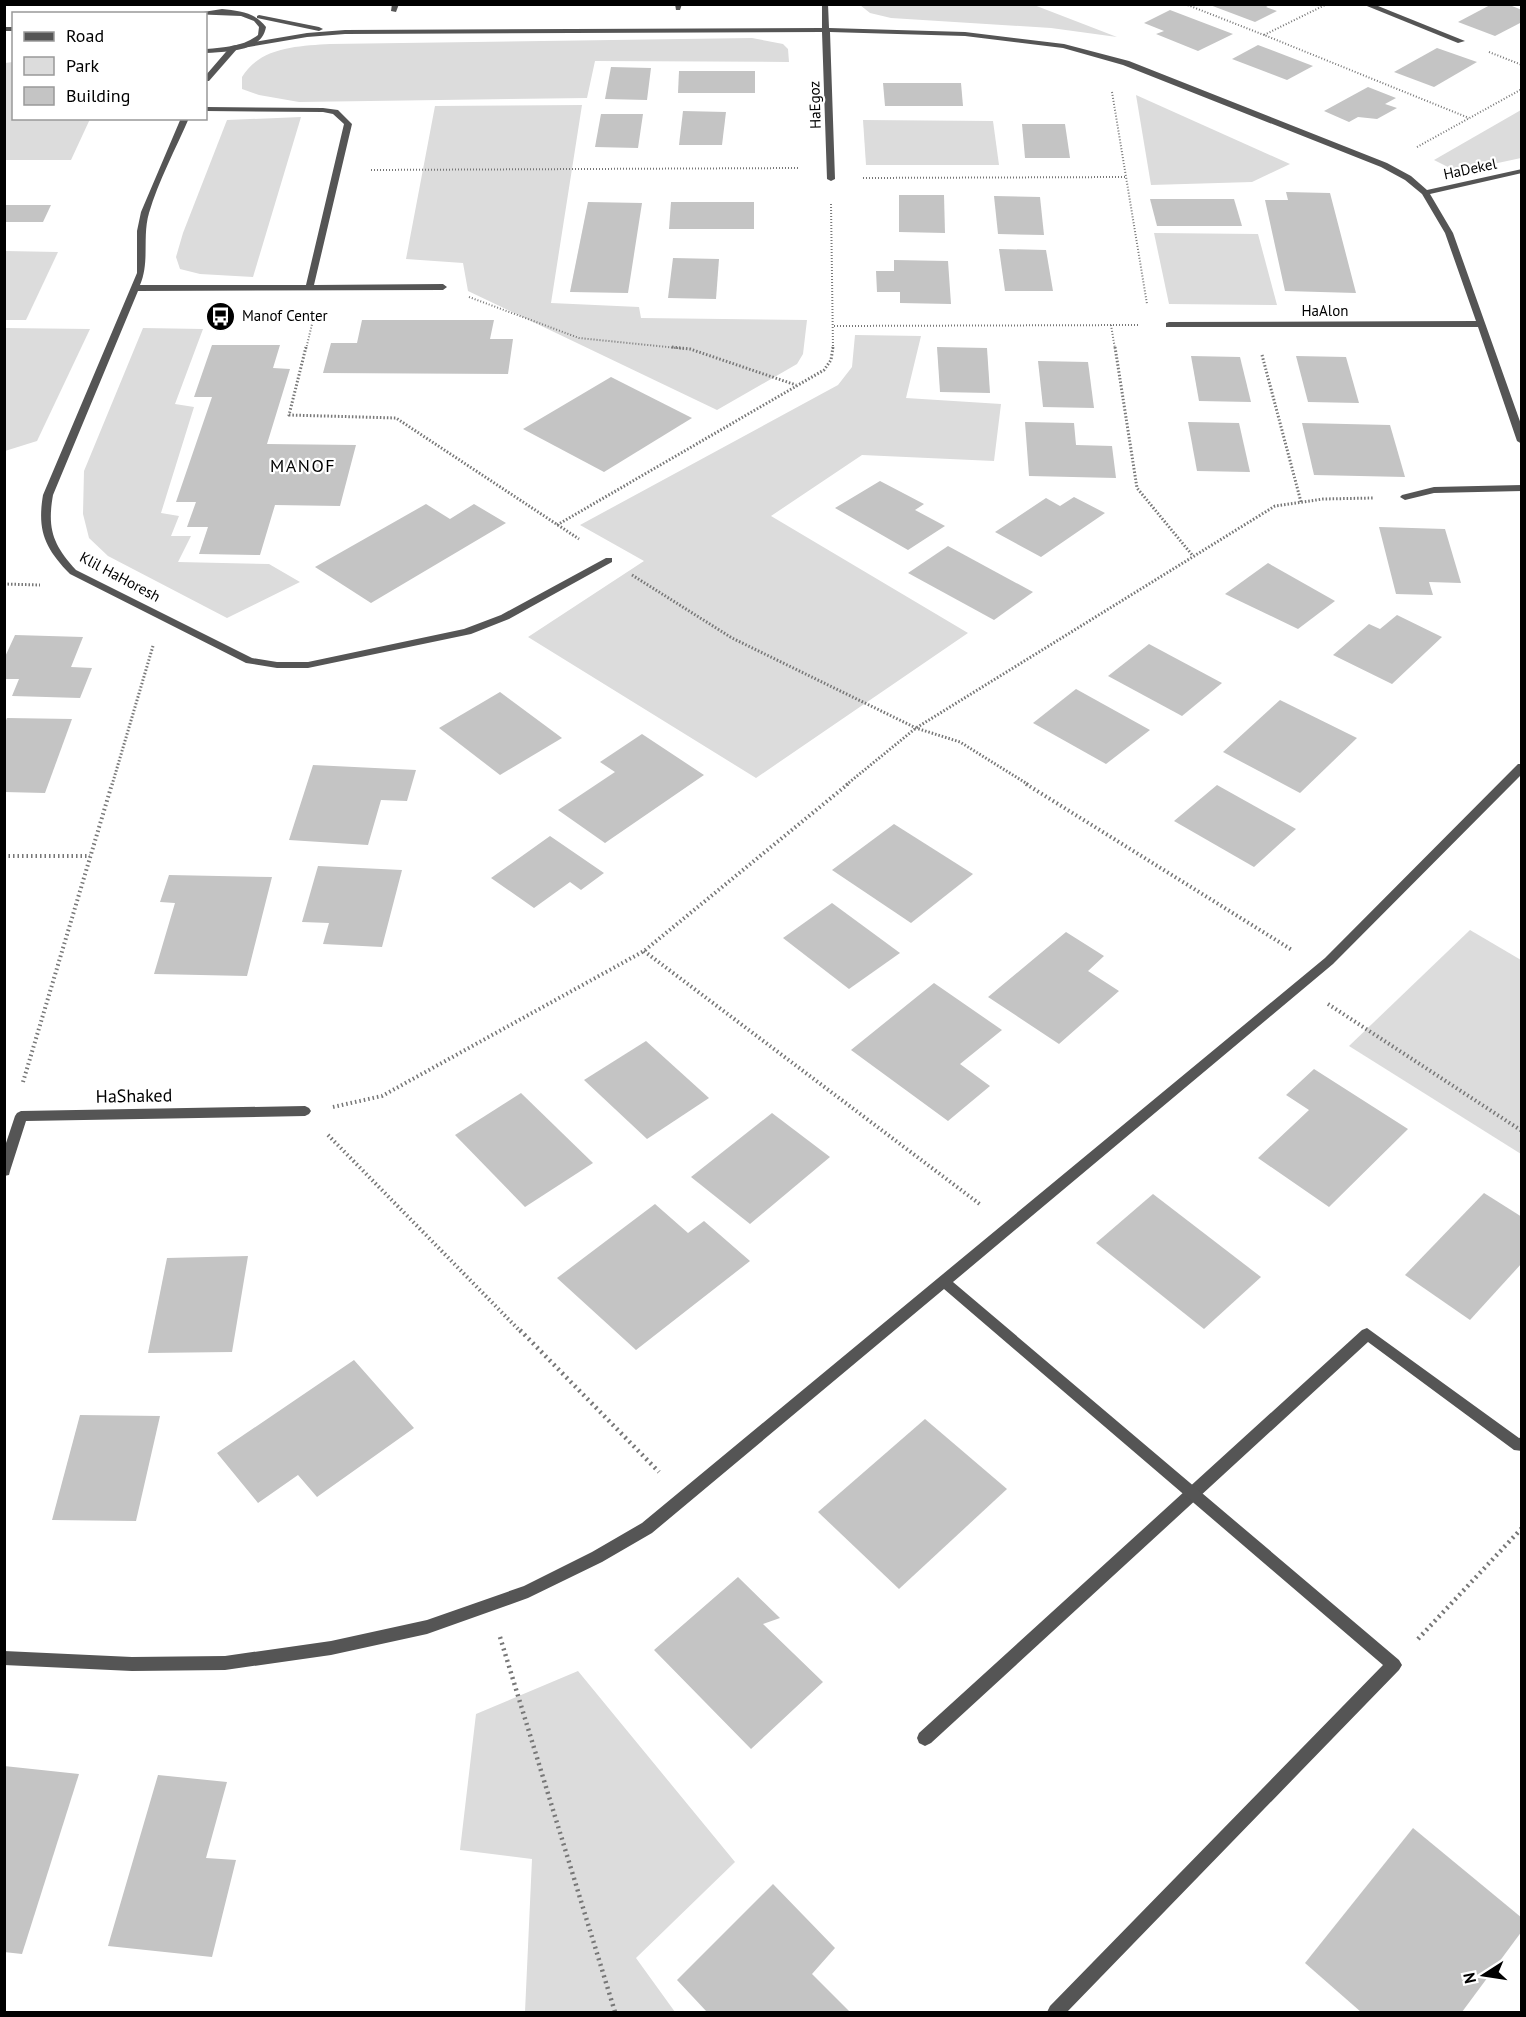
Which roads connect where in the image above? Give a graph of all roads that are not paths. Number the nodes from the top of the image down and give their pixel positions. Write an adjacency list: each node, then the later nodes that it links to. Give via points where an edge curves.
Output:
1 (243, 4): 5 (street)
2 (825, 4): 7 (street, HaEgoz)
3 (1365, 4): 9 (street)
4 (205, 12): 5 (street, via 224,9)
5 (250, 13): 6 (street)
6 (259, 17): 8 (street); 10 (street, via 265,29 261,36)
7 (826, 30): 8 (street); 16 (street, HaEgoz); 17 (street, via 965,34 1026,40 1106,57 1384,165)
8 (345, 32): 10 (street, via 307,34)
9 (1461, 41)
10 (236, 48): 11 (street); 12 (street)
11 (207, 51)
12 (207, 78)
13 (207, 109): 20 (street, via 307,108 335,112 348,124)
14 (184, 120): 19 (street, Klil HaHoresh, via 145,212 141,273)
15 (1521, 171): 17 (street, HaDekel)
16 (831, 179)
17 (1425, 193): 21 (street, via 1449,233)
18 (443, 287): 20 (street)
19 (135, 288): 20 (street); 26 (street, Klil HaHoresh, via 48,495 46,533 57,555 73,573 250,661 277,665 308,664 467,632 505,617)
20 (309, 288)
21 (1480, 324): 22 (street, HaAlon); 23 (street)
22 (1169, 325)
23 (1521, 441)
24 (1521, 488): 25 (street, via 1434,490)
25 (1405, 497)
26 (609, 560)
27 (1521, 767): 30 (street, via 1419,873 1300,986)
28 (304, 1111): 29 (street, HaShaked, via 21,1116)
29 (4, 1171)
30 (944, 1281): 32 (street); 33 (street, via 647,1528 528,1591 427,1627 331,1648 225,1663 132,1664)
31 (1521, 1443): 32 (street, via 1519,1446 1367,1334)
32 (1192, 1494): 34 (street); 35 (street, via 1394,1665)
33 (4, 1658)
34 (925, 1738)
35 (1056, 2013)

